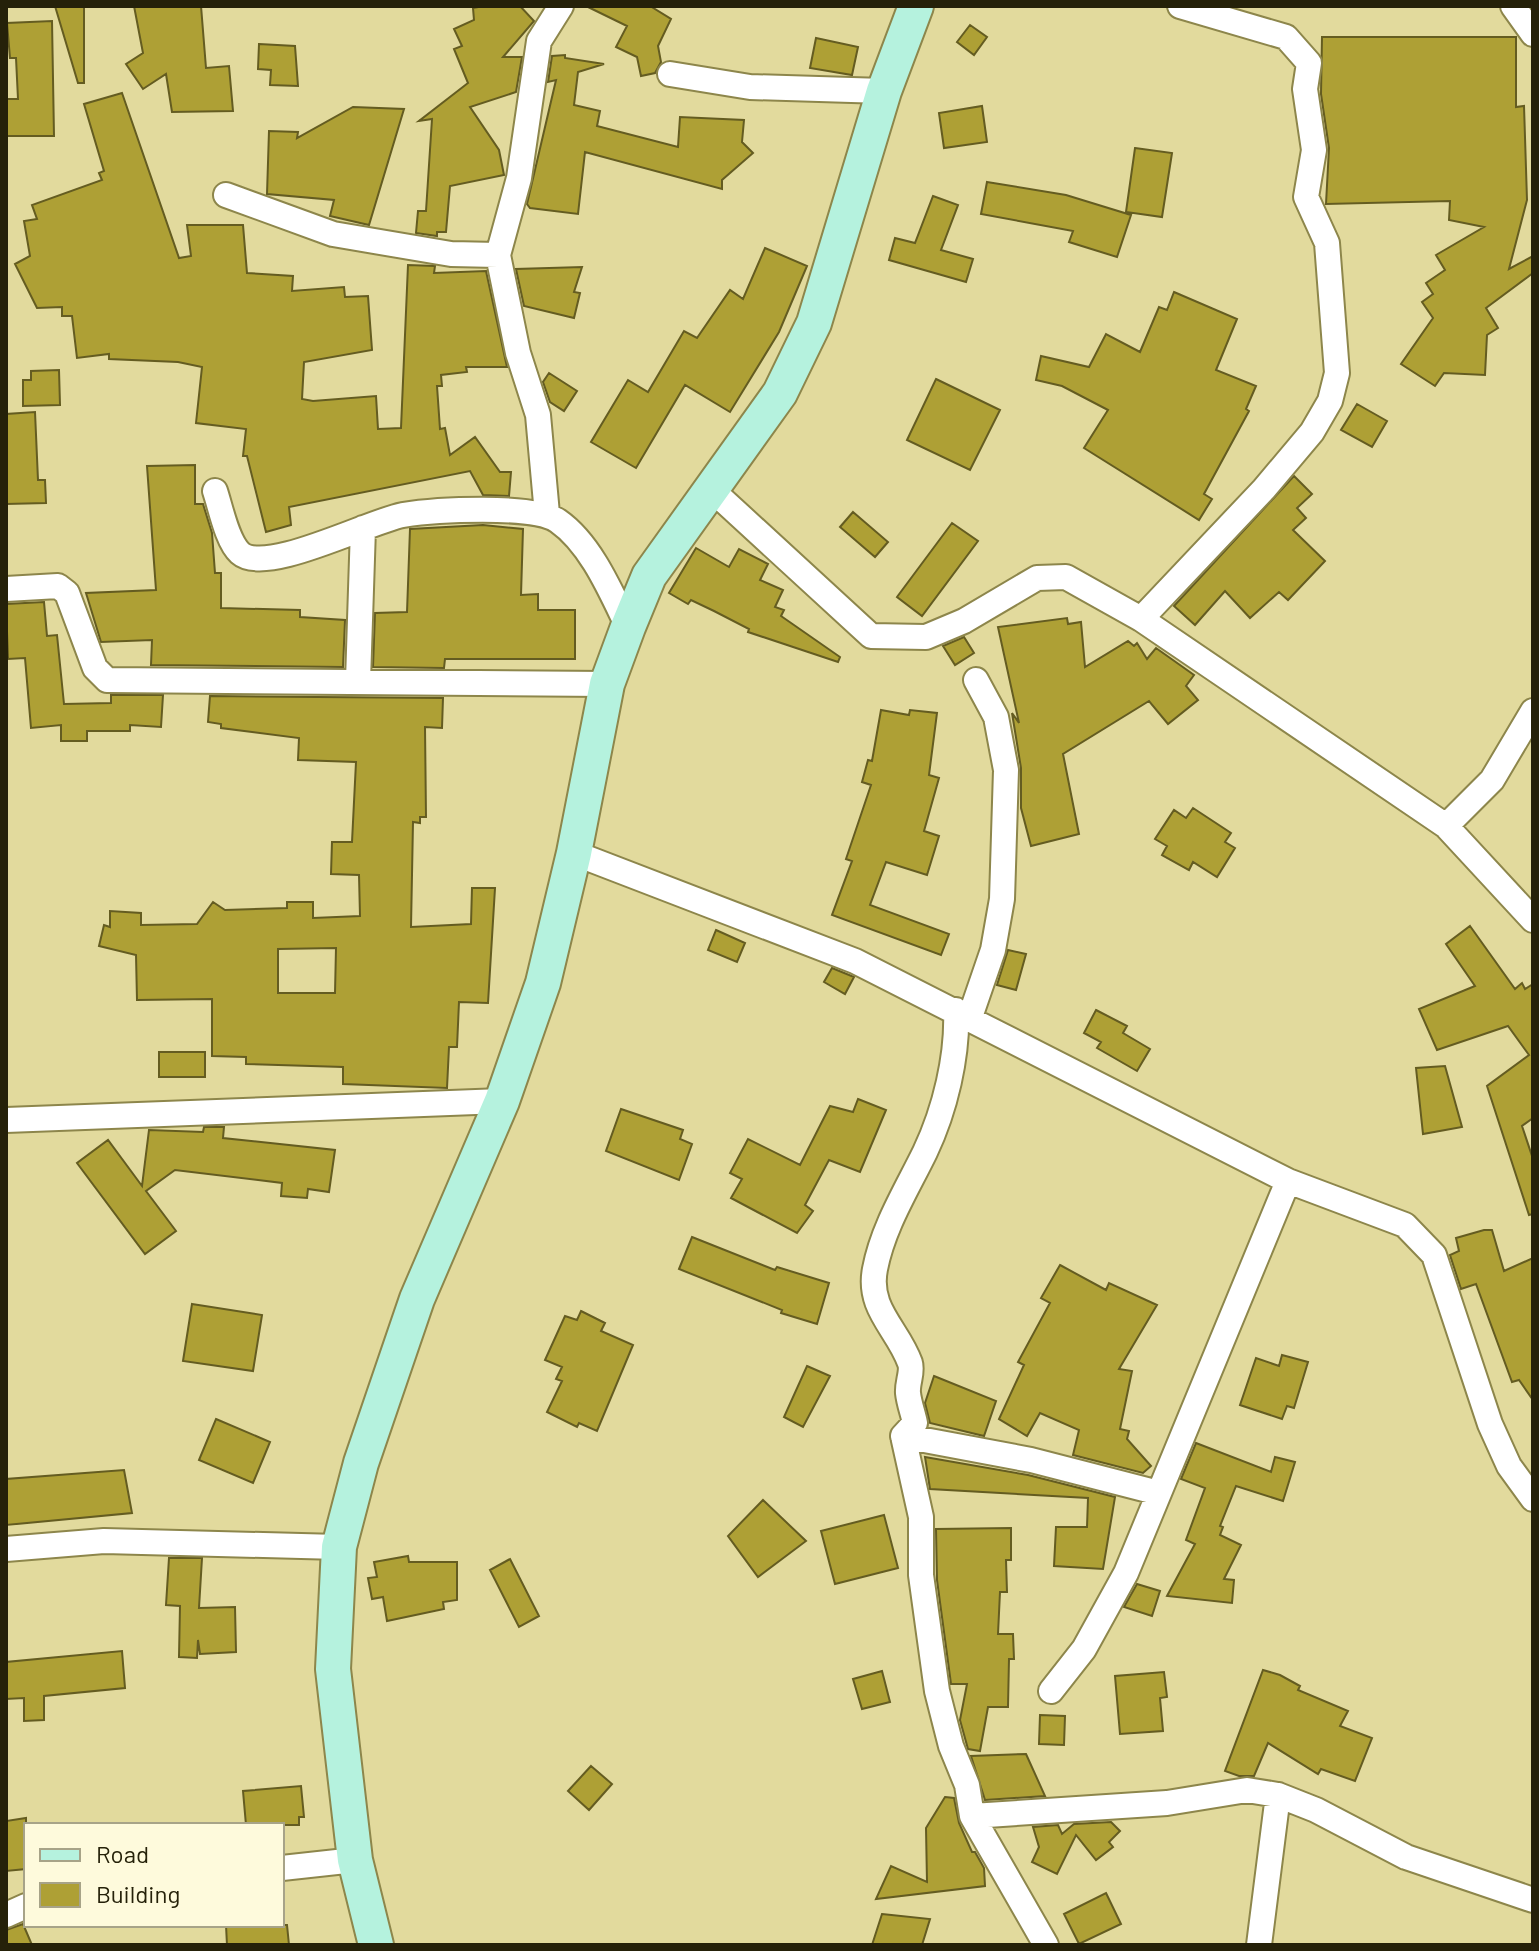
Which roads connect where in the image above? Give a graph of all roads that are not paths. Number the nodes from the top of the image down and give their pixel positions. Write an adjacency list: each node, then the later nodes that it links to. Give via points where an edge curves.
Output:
1 (561, 6): 9 (street, via 539,41 519,178)
2 (916, 6): 7 (street)
3 (1180, 6): 15 (street, via 1286,37 1309,63 1305,89 1314,150 1306,197 1327,243 1337,373 1330,401 1312,432 1212,548)
4 (1513, 6): 5 (street)
5 (1533, 34)
6 (670, 74): 7 (street, via 750,87)
7 (884, 91): 10 (street, via 814,323 780,393)
8 (226, 195): 9 (street, via 348,237 451,254)
9 (498, 255): 12 (street, via 518,353 538,415)
10 (711, 489): 15 (street, via 871,636 926,637 1037,578 1066,577); 16 (street, via 649,576)
11 (215, 491): 13 (street, via 239,552 250,559 291,552)
12 (547, 514): 13 (street, via 430,512); 16 (street, via 583,548)
13 (363, 528): 18 (street)
14 (6, 589): 18 (street, via 58,586 67,593 95,668 107,680)
15 (1141, 619): 21 (street)
16 (628, 627): 19 (street)
17 (976, 680): 24 (street, via 996,717 1006,770 1002,899 993,950)
18 (358, 681): 19 (street)
19 (607, 684): 22 (street)
20 (1533, 711): 21 (street, via 1492,780)
21 (1446, 826): 23 (street)
22 (574, 853): 24 (street, via 855,961); 25 (street, via 543,983)
23 (1533, 920)
24 (963, 1014): 27 (street); 28 (street, via 927,1148 891,1219 874,1269 879,1313 911,1365 908,1391 915,1423)
25 (502, 1101): 26 (street); 31 (street, via 417,1299 361,1463)
26 (6, 1120)
27 (1288, 1181): 29 (street); 30 (street, via 1405,1225 1434,1255 1490,1424 1509,1466)
28 (903, 1436): 29 (street, via 1031,1460); 35 (street, via 921,1517 921,1575 937,1691)
29 (1159, 1493): 33 (street, via 1126,1573 1084,1649)
30 (1533, 1499)
31 (339, 1547): 32 (street, via 104,1541); 36 (street, via 333,1669)
32 (6, 1549)
33 (1051, 1691)
34 (1278, 1795): 35 (street, via 1247,1790 1167,1803); 38 (street, via 1406,1857); 41 (street)
35 (972, 1816): 40 (street)
36 (355, 1860): 37 (street); 39 (street)
37 (284, 1868)
38 (1533, 1900)
39 (376, 1945)
40 (1046, 1945)
41 (1259, 1945)

